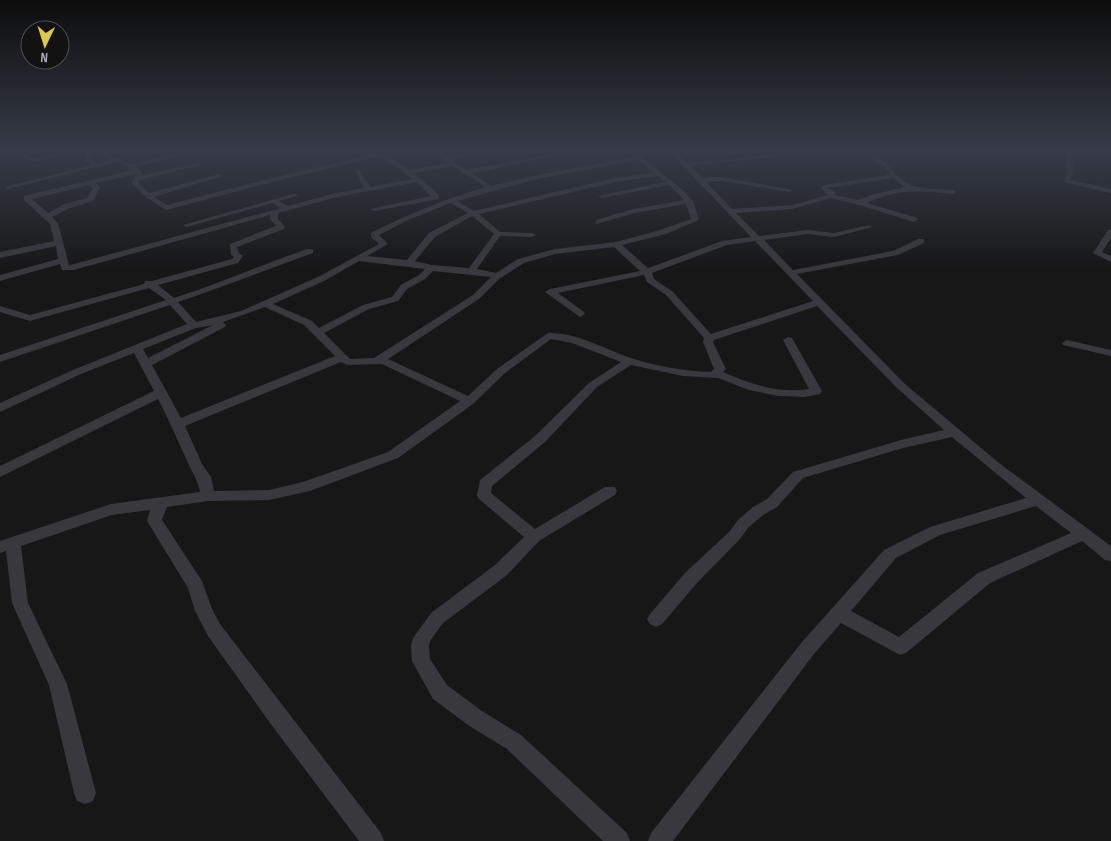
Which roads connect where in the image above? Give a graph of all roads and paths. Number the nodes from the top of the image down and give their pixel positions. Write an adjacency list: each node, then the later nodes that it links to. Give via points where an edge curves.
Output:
1 (14, 190): 18 (street)
2 (47, 190): 18 (street)
3 (95, 190): 32 (street, via 92,197)
4 (142, 190): 20 (street)
5 (168, 190): 20 (street)
6 (234, 190): 20 (street, via 170,208 164,208)
7 (366, 190): 27 (street)
8 (428, 190): 28 (street, via 436,197)
9 (481, 190): 24 (street)
10 (568, 190): 31 (street)
11 (633, 190): 21 (street)
12 (680, 190): 25 (street)
13 (710, 190): 29 (street)
14 (828, 190): 22 (street)
15 (900, 190): 26 (street)
16 (935, 190): 17 (street)
17 (953, 192)
18 (22, 195): 32 (street)
19 (294, 195): 23 (street)
20 (148, 196)
21 (602, 196)
22 (832, 196): 26 (street); 29 (street, via 792,207)
23 (273, 201): 27 (street); 35 (street)
24 (453, 201): 31 (street); 46 (street, via 435,205 380,231 374,235 384,244)
25 (689, 201): 34 (street, via 634,211); 43 (street, via 695,220)
26 (858, 202): 33 (street)
27 (288, 209): 30 (street)
28 (374, 209)
29 (729, 211): 40 (street)
30 (274, 213): 48 (street, via 74,267 65,268); 49 (street, via 274,219 281,227 233,246 235,255 239,256)
31 (473, 213): 38 (street); 50 (street, via 432,235)
32 (48, 216): 42 (street, via 54,222)
33 (914, 220)
34 (599, 222)
35 (187, 225)
36 (869, 227): 40 (street, via 834,235 807,232)
37 (1111, 232): 47 (street, via 1097,253)
38 (498, 234): 39 (street); 52 (street)
39 (532, 235)
40 (758, 238): 54 (street, via 725,243); 55 (street)
41 (921, 242): 55 (street, via 895,253)
42 (59, 243): 45 (street); 48 (street)
43 (616, 244): 54 (street); 56 (street, via 521,261)
44 (310, 251): 53 (street)
45 (0, 255)
46 (357, 258): 50 (street); 61 (street, via 321,279)
47 (1111, 259)
48 (63, 260): 57 (street)
49 (235, 261): 53 (street); 58 (street)
50 (409, 263): 51 (street)
51 (430, 268): 52 (street); 68 (street, via 395,298 366,307)
52 (471, 270): 56 (street, via 491,273)
53 (249, 272): 59 (street, via 230,282)
54 (647, 272): 65 (street, via 550,292); 69 (street, via 650,280 669,293)
55 (791, 274): 60 (street)
56 (496, 277): 76 (street, via 476,297)
57 (0, 278)
58 (148, 283): 59 (street); 63 (street, via 30,318)
59 (172, 300): 67 (street); 75 (street)
60 (819, 302): 69 (street); 84 (street, via 901,386)
61 (264, 303): 64 (street); 68 (street, via 308,323)
62 (0, 309): 63 (street)
63 (14, 312): 66 (street)
64 (244, 313): 67 (street); 78 (street)
65 (580, 314)
66 (0, 316)
67 (194, 325): 72 (street)
68 (317, 332): 74 (street)
69 (709, 338): 79 (street, via 720,369)
70 (788, 340): 79 (street, via 816,391 777,393 731,381)
71 (1067, 342): 73 (street)
72 (137, 348): 78 (street); 82 (street)
73 (1111, 353)
74 (342, 358): 76 (street, via 355,363); 83 (street)
75 (0, 359)
76 (377, 361): 81 (street, via 384,361)
77 (630, 361): 79 (street, via 708,376); 81 (street, via 556,334 548,336 501,371); 91 (street, via 593,385 540,438 485,484 484,495 491,503)
78 (145, 364): 80 (street)
79 (718, 374)
80 (160, 393): 83 (street); 85 (street)
81 (469, 401): 87 (street, via 393,455 348,473 269,495)
82 (0, 408)
83 (178, 424): 87 (street, via 204,477)
84 (953, 432): 88 (street); 95 (street, via 798,475 772,502 743,524)
85 (0, 472)
86 (610, 491): 91 (street)
87 (208, 496): 89 (street)
88 (1037, 500): 90 (street); 94 (street, via 935,531 890,554)
89 (163, 501): 92 (street, via 111,510); 97 (street, via 154,521 196,586 214,630)
90 (1083, 534): 93 (street); 94 (street, via 984,578 900,647)
91 (534, 537): 98 (street, via 501,570 437,618 422,638 421,661 440,692 474,718 514,742)
92 (6, 545): 96 (street, via 20,602 58,684)
93 (1111, 555)
94 (838, 613): 99 (street)
95 (656, 619)
96 (86, 793)
97 (373, 841)
98 (619, 841)
99 (659, 841)

